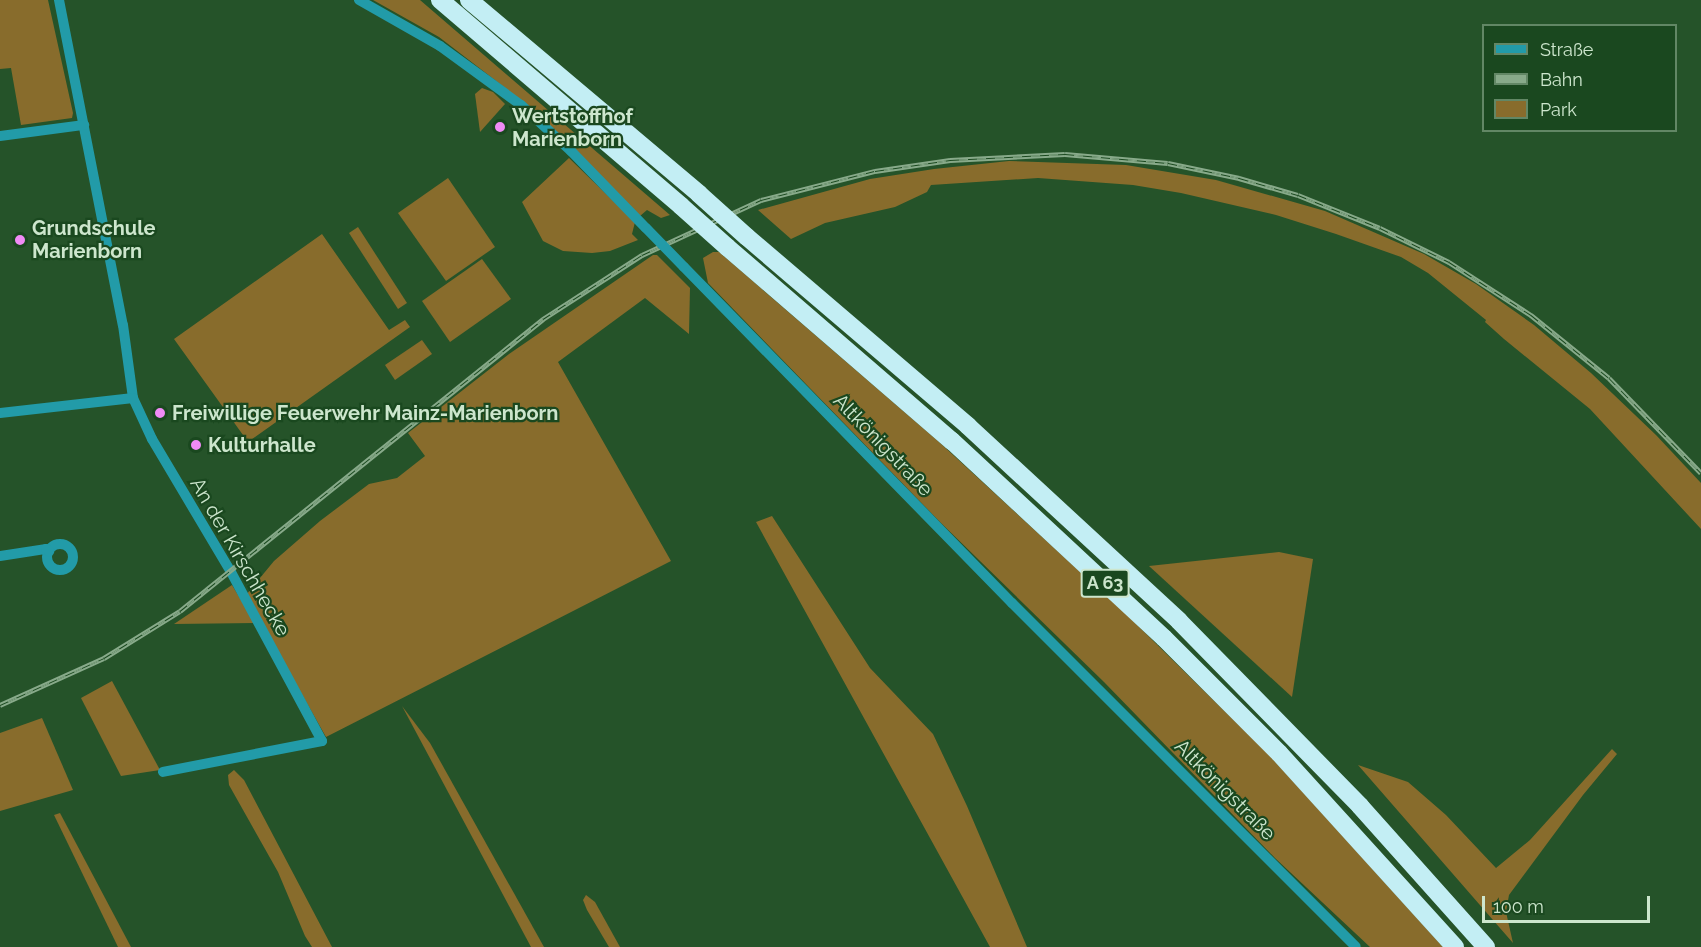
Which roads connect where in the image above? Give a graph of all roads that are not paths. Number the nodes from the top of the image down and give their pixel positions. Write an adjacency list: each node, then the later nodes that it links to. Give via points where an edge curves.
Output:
1 (59, 0): 5 (street, An der Kirschhecke)
2 (359, 0): 13 (street, Altkönigstraße, bridge, via 440,46 521,105 571,151 1012,603)
3 (440, 0): 14 (highway, A 63, bridge, via 952,441 1164,638 1279,753)
4 (469, 0): 12 (highway, A 63, bridge, via 968,426 1179,621 1316,760)
5 (84, 125): 6 (street); 7 (street, An der Kirschhecke, via 123,325)
6 (0, 136)
7 (133, 398): 8 (street); 11 (street, An der Kirschhecke, via 152,439 231,572 322,741)
8 (0, 413)
9 (49, 551): 10 (street)
10 (0, 556)
11 (163, 772)
12 (1485, 945)
13 (1356, 947)
14 (1455, 947)

